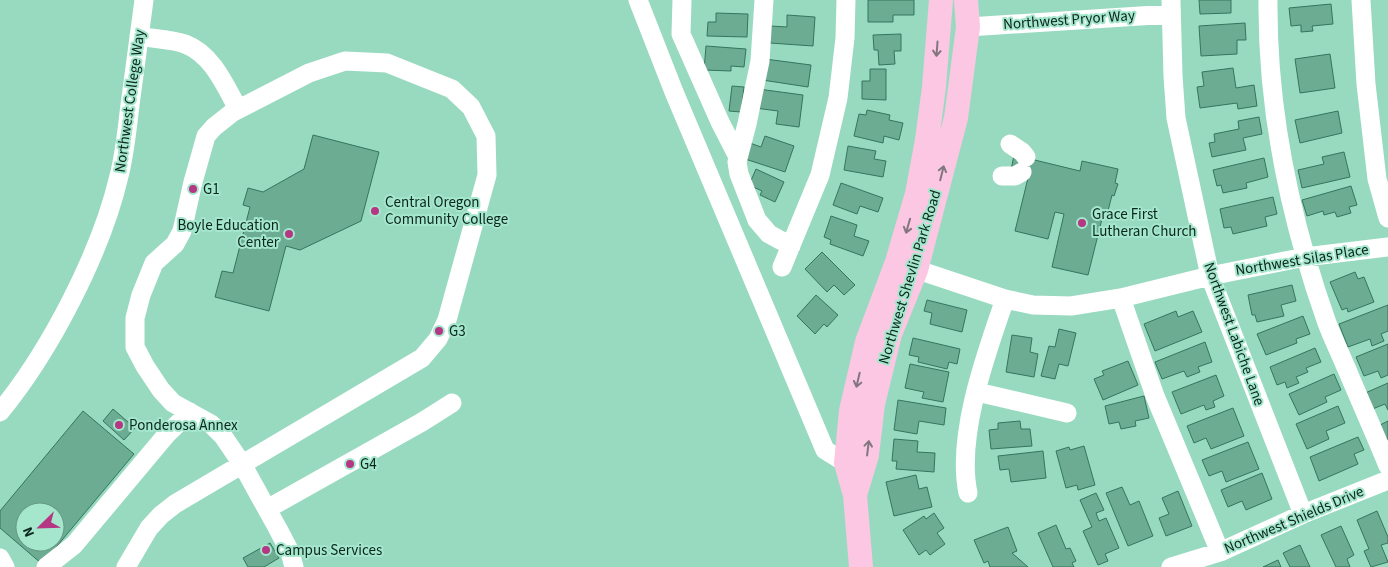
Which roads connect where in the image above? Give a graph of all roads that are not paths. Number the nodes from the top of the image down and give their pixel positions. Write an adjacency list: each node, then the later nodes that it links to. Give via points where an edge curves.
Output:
1 (144, 0): 12 (street, Northwest College Way)
2 (638, 0): 31 (street, via 825,450)
3 (682, 0): 15 (street, via 681,34)
4 (764, 0): 15 (street, via 760,61)
5 (846, 0): 18 (street, via 845,38 835,107 820,175)
6 (940, 0): 21 (main road, Northwest Shevlin Park Road, one-way to 21, via 934,88)
7 (966, 0): 11 (main road, Northwest Shevlin Park Road)
8 (1268, 0): 20 (street, via 1274,99 1284,173)
9 (1361, 0): 17 (street, via 1377,179)
10 (1171, 7): 11 (street, Northwest Pryor Way); 23 (street, Northwest Labiche Lane, via 1176,118)
11 (968, 27): 21 (main road, Northwest Shevlin Park Road, one-way to 11, via 956,118)
12 (139, 36): 13 (street, via 185,44 202,54 217,72); 28 (street, Northwest College Way, via 126,142 106,220 61,318)
13 (238, 109): 29 (street, via 206,136 182,231 175,244 154,263 140,295 135,318 136,346 144,366 173,403); 32 (street, via 308,73 345,61 387,63 452,89 471,107 486,136 487,175 447,320 428,352 395,375)
14 (1010, 144): 16 (street, via 1022,152 1024,165 1015,176)
15 (738, 157): 18 (street, via 739,174 757,220 770,234)
16 (1002, 176)
17 (1388, 218)
18 (791, 246): 22 (street)
19 (1388, 247): 20 (street, Northwest Silas Place)
20 (1305, 257): 23 (street, Northwest Silas Place); 33 (street, via 1328,325)
21 (906, 266): 25 (street, Northwest Silas Place); 31 (main road, Northwest Shevlin Park Road, one-way to 31, via 867,342 851,411); 36 (main road, Northwest Shevlin Park Road, one-way to 21, via 867,455 873,404)
22 (782, 267)
23 (1210, 276): 24 (street, Northwest Silas Place); 38 (street, Northwest Labiche Lane)
24 (1121, 298): 25 (street, Northwest Silas Place, via 1071,306 1032,305); 39 (street, via 1155,396)
25 (1006, 299): 26 (street)
26 (977, 392): 30 (street); 35 (street, via 964,466)
27 (452, 403): 37 (street)
28 (0, 412)
29 (190, 412): 32 (street, via 217,429); 42 (street, via 167,434 74,545)
30 (1066, 413)
31 (846, 463): 36 (main road, Northwest Shevlin Park Road)
32 (242, 464): 37 (street); 43 (street, via 161,515 149,528)
33 (1388, 466)
34 (1388, 480): 38 (street, Northwest Shields Drive)
35 (968, 493)
36 (855, 495): 45 (main road, Northwest Shevlin Park Road)
37 (267, 509): 44 (street, via 290,552)
38 (1303, 514): 39 (street, Northwest Shields Drive)
39 (1220, 552): 46 (street, Northwest Shields Drive)
40 (0, 558): 41 (street)
41 (5, 567)
42 (46, 567)
43 (126, 567)
44 (294, 567)
45 (861, 567)
46 (1171, 567)

